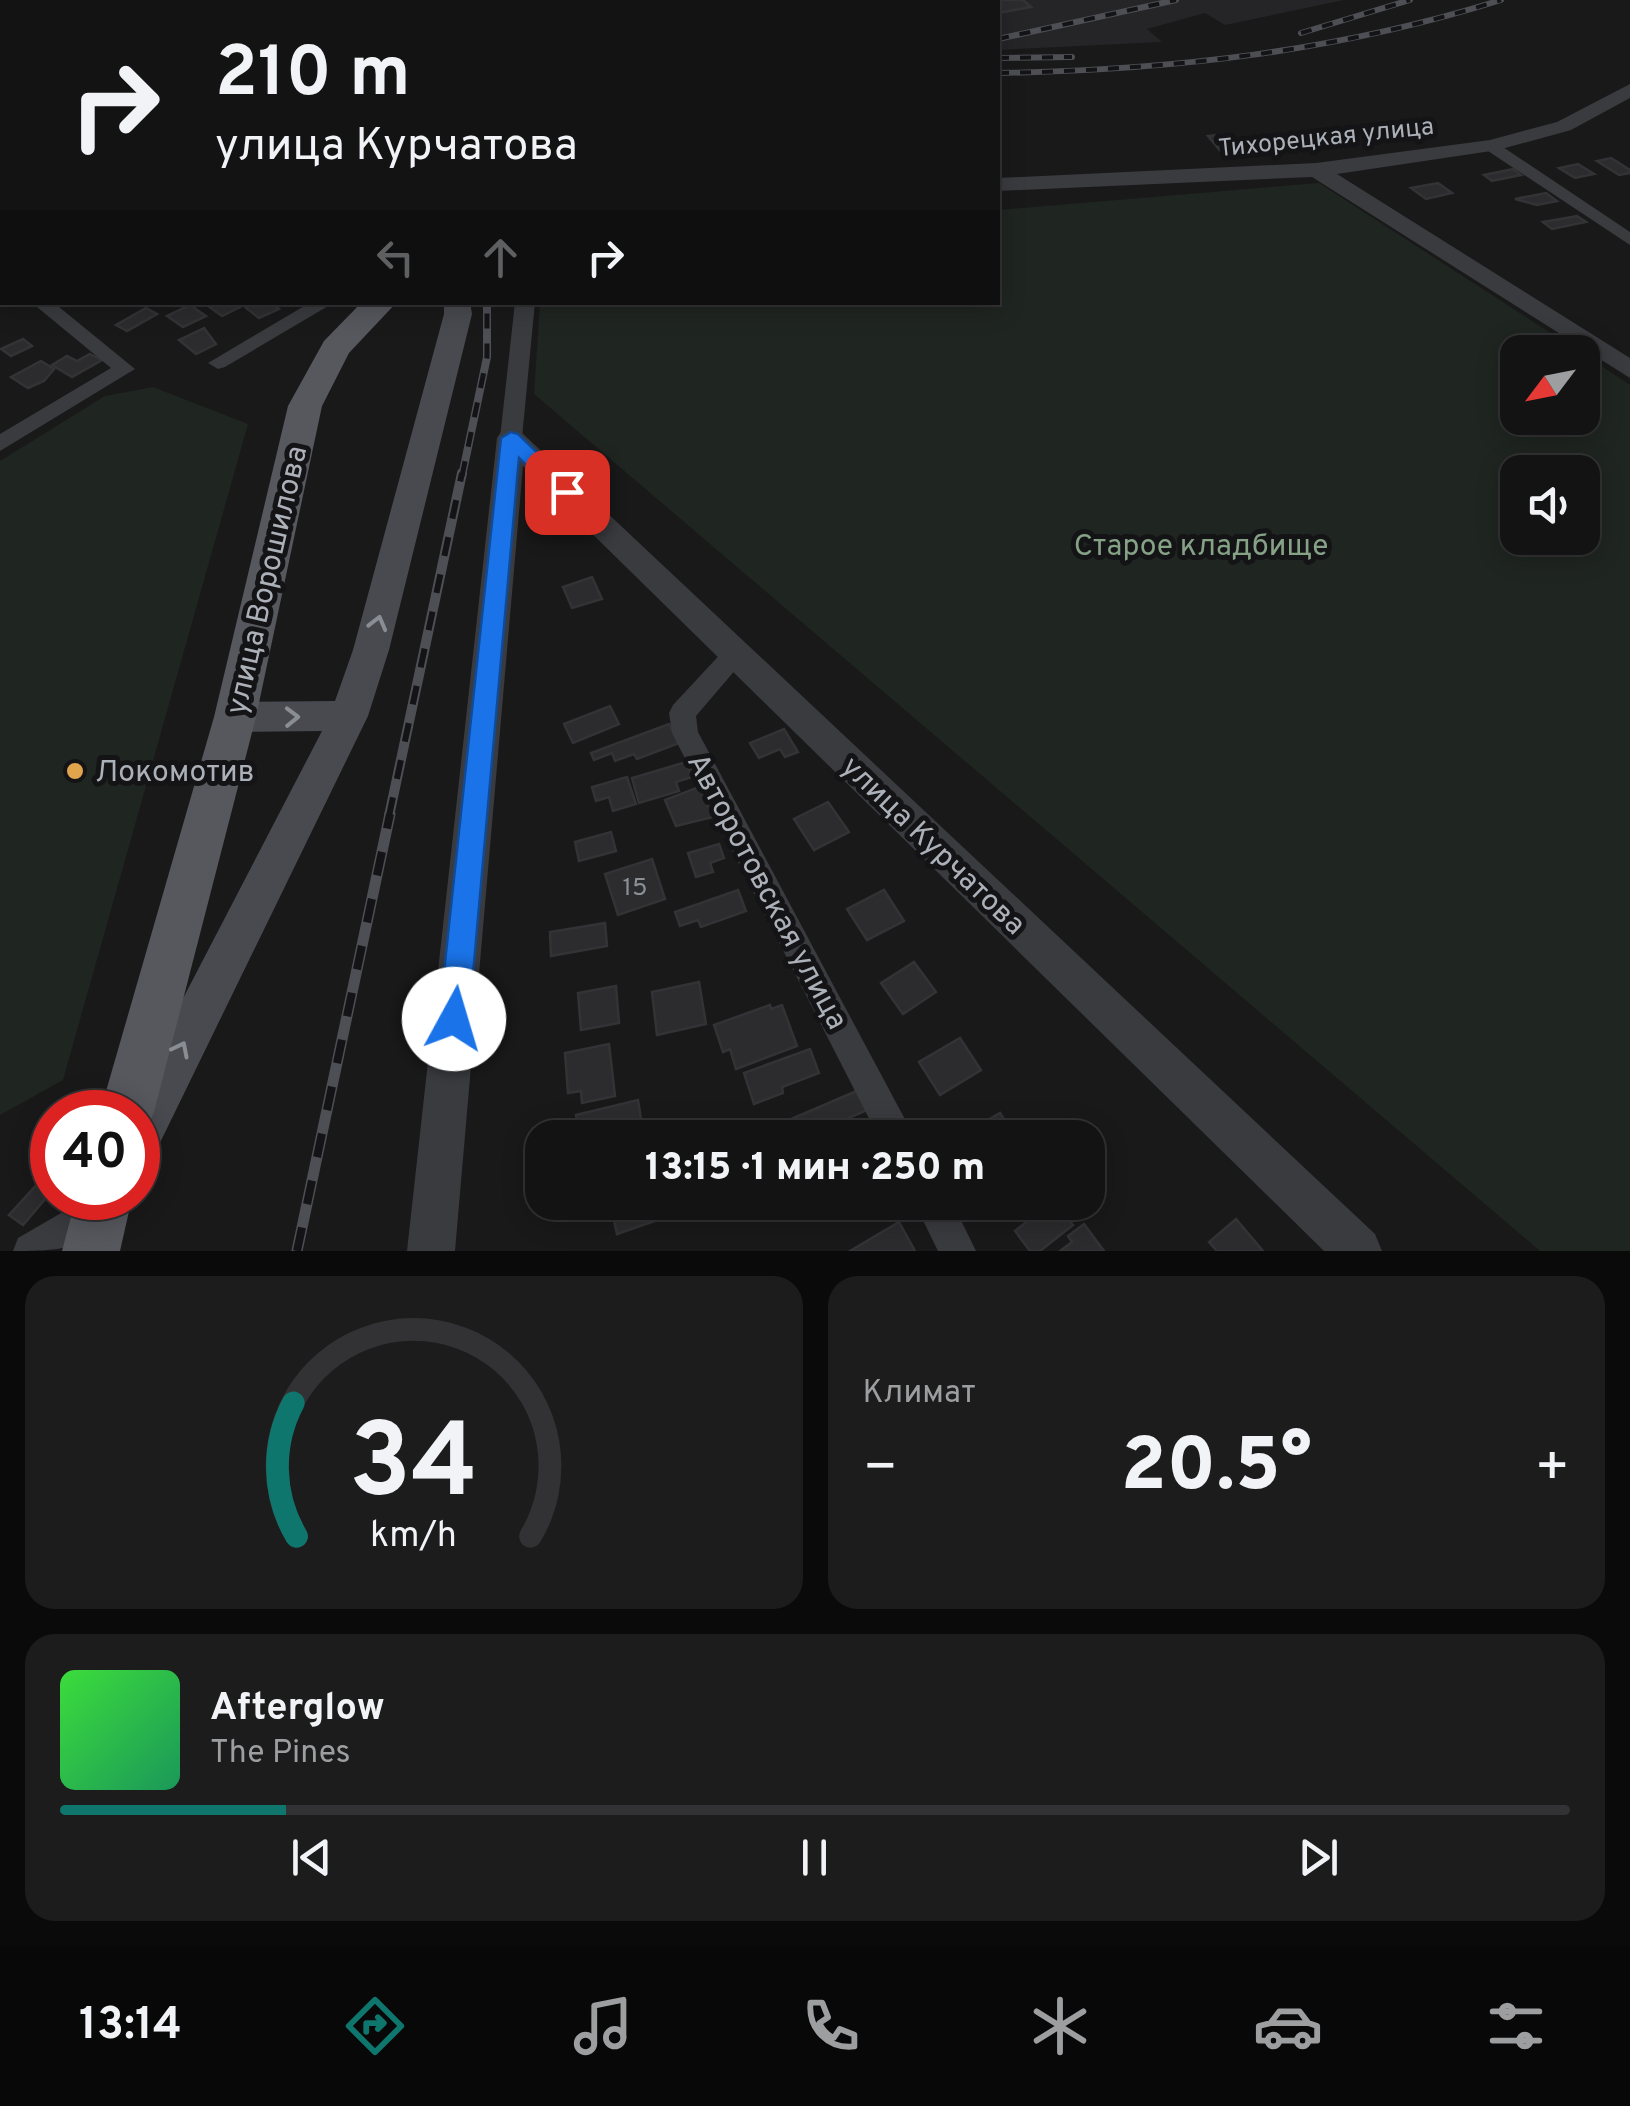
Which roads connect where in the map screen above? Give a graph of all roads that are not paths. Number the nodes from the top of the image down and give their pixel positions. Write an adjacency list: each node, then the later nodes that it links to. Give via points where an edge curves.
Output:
1 (1630, 90): 2 (street, Тихорецкая улица, via 1564,126)
2 (1491, 146): 3 (street, Тихорецкая улица); 5 (street)
3 (1316, 170): 4 (street, Тихорецкая улица); 12 (street)
4 (1004, 184)
5 (1630, 240)
6 (44, 305): 14 (street, via 125,368)
7 (321, 305): 11 (street)
8 (379, 305): 17 (main road, улица Ворошилова, via 339,339 305,406)
9 (456, 305): 16 (main road, one-way to 9)
10 (524, 305): 13 (street)
11 (218, 363)
12 (1630, 370)
13 (511, 438): 15 (street, улица Курчатова); 24 (street)
14 (0, 444)
15 (736, 654): 20 (street, Авторотовская улица, via 682,713 685,733); 26 (street, улица Курчатова)
16 (349, 716): 17 (main road, one-way to 16); 19 (main road, one-way to 16)
17 (235, 718): 18 (main road, улица Ворошилова)
18 (133, 1090)
19 (160, 1092)
20 (889, 1120)
21 (90, 1220): 23 (street)
22 (942, 1220): 25 (street)
23 (31, 1251)
24 (431, 1251)
25 (958, 1251)
26 (1358, 1251)

